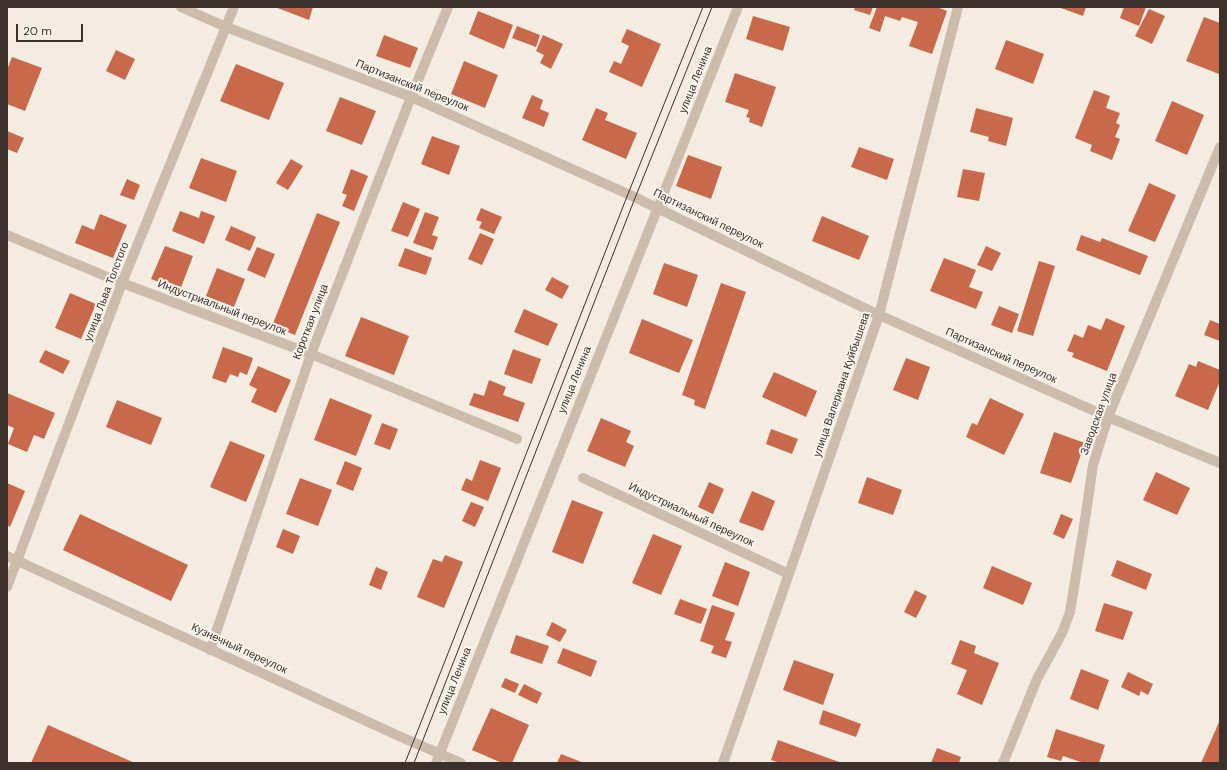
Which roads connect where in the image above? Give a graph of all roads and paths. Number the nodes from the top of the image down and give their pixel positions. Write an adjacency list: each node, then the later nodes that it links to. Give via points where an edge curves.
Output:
1 (181, 7): 6 (street, Партизанский переулок)
2 (234, 7): 6 (street, улица Льва Толстого)
3 (448, 7): 7 (street, Короткая улица)
4 (738, 7): 9 (street, улица Ленина)
5 (958, 7): 12 (street, улица Валериана Куйбышева)
6 (226, 27): 7 (street, Партизанский переулок); 11 (street, улица Льва Толстого)
7 (411, 96): 9 (street, Партизанский переулок); 13 (street, Короткая улица)
8 (1220, 147): 14 (street, Заводская улица)
9 (657, 208): 12 (street, Партизанский переулок); 23 (street, улица Ленина)
10 (7, 235): 11 (street, Индустриальный переулок)
11 (122, 283): 13 (street, Индустриальный переулок); 19 (street, улица Льва Толстого)
12 (879, 316): 14 (street, Партизанский переулок); 20 (street, улица Валериана Куйбышева)
13 (311, 354): 15 (street, Индустриальный переулок); 22 (street, Короткая улица)
14 (1108, 417): 16 (street, Партизанский переулок); 26 (street, Заводская улица, via 1093,465 1070,612 1062,633 1037,679)
15 (517, 439)
16 (1220, 462)
17 (583, 478): 20 (street, Индустриальный переулок)
18 (7, 556): 19 (street, Кузнечный переулок)
19 (18, 560): 21 (street, улица Льва Толстого); 22 (street, Кузнечный переулок)
20 (789, 574): 25 (street, улица Валериана Куйбышева)
21 (7, 587)
22 (210, 650): 23 (street, Кузнечный переулок)
23 (438, 758): 24 (street, Кузнечный переулок)
24 (461, 763)
25 (723, 763)
26 (1003, 763)

